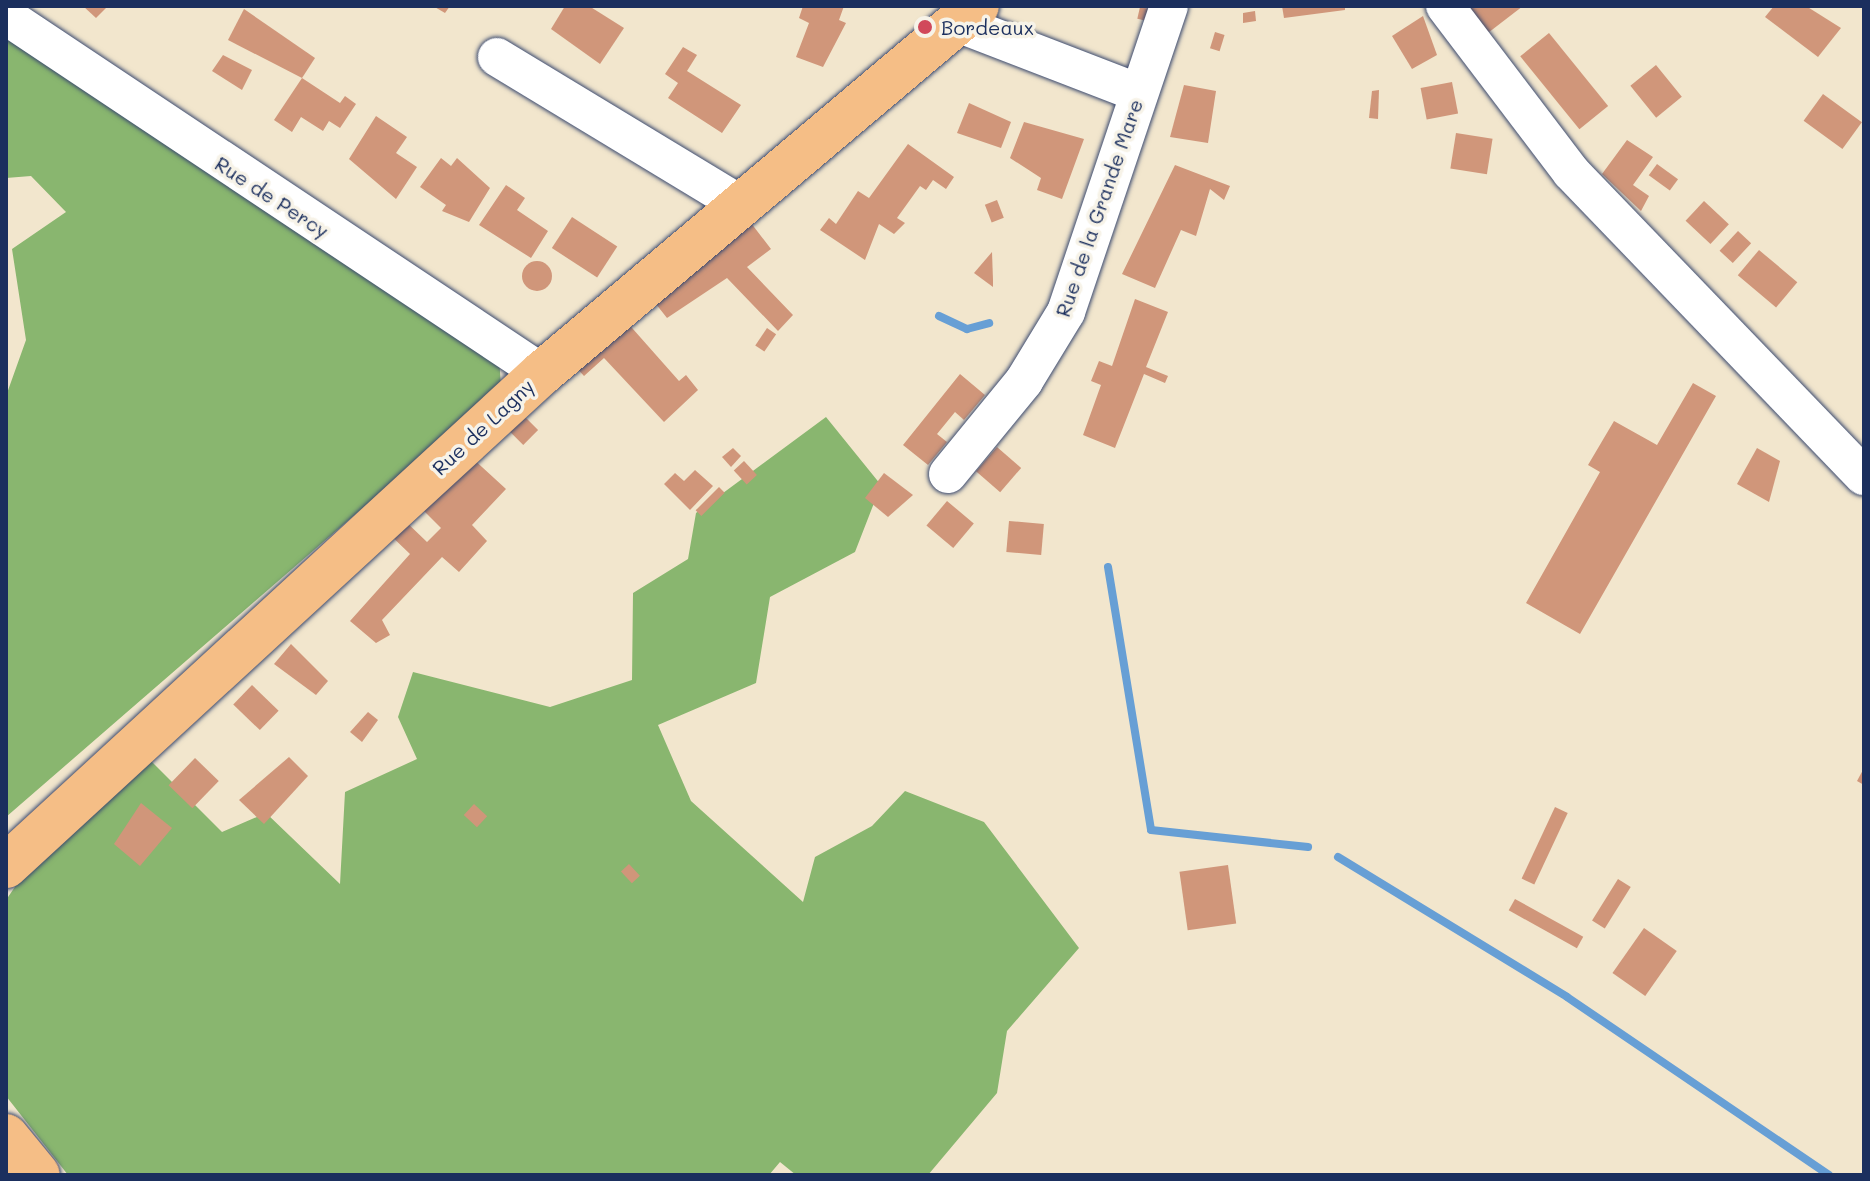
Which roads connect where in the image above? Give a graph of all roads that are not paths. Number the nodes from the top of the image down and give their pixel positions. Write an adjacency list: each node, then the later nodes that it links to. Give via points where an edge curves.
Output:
1 (1169, 6): 6 (street, Rue de la Grande Mare)
2 (1445, 6): 10 (street, via 1571,172)
3 (966, 14): 6 (street); 7 (main road, Rue de Lagny)
4 (6, 16): 8 (street, Rue de Percy)
5 (497, 57): 7 (street)
6 (1139, 93): 9 (street, Rue de la Grande Mare, via 1066,312 1024,381)
7 (741, 205): 8 (main road, Rue de Lagny)
8 (542, 373): 11 (main road, Rue de Lagny)
9 (948, 474)
10 (1864, 476)
11 (6, 866)
12 (6, 1136): 13 (main road)
13 (38, 1175)

